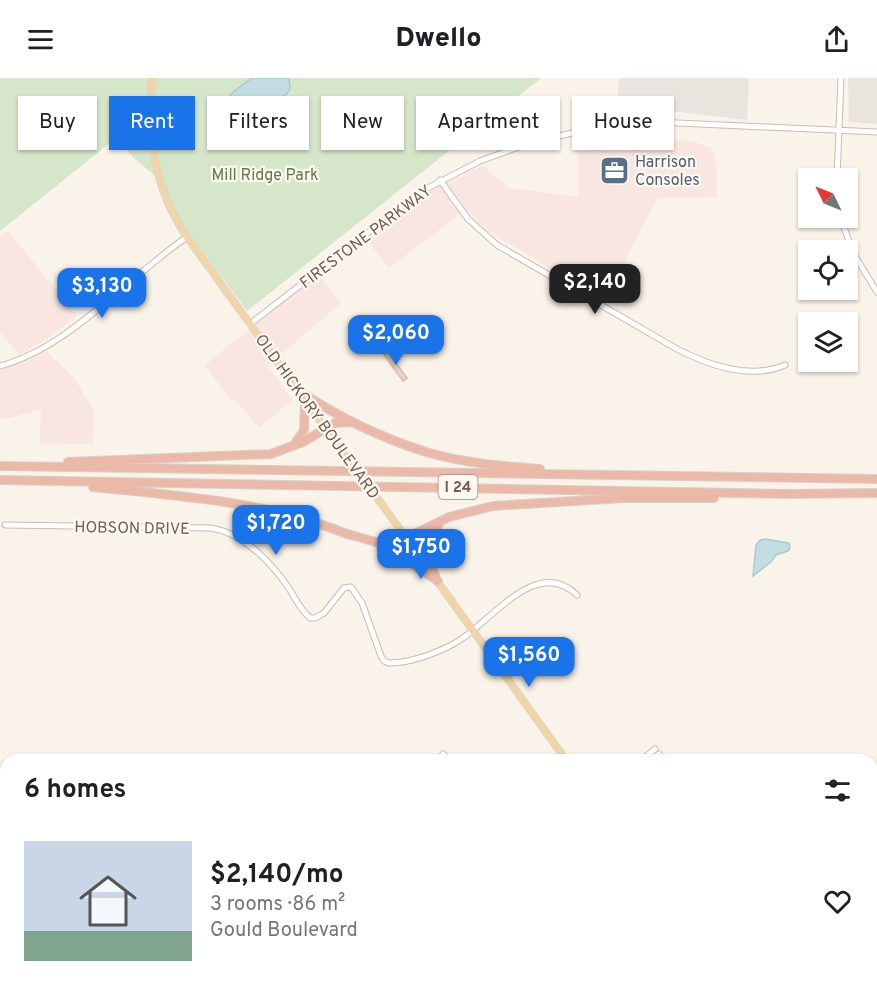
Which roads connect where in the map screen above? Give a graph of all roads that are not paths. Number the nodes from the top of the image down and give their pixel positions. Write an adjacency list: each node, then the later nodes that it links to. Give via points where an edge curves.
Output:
1 (152, 78): 8 (main road, OLD HICKORY BOULEVARD, via 150,116 155,163 167,200)
2 (841, 78): 3 (street)
3 (838, 130): 4 (street, FIRESTONE PARKWAY); 5 (street); 6 (street, FIRESTONE PARKWAY, via 656,122 615,125 532,142)
4 (877, 132)
5 (837, 168)
6 (440, 180): 10 (street, FIRESTONE PARKWAY, via 407,201); 11 (street, via 468,219 497,245 677,349 703,362 729,368 763,370)
7 (844, 228): 9 (street, via 852,251)
8 (187, 237): 10 (main road, OLD HICKORY BOULEVARD); 12 (street, via 61,336 26,357)
9 (877, 292)
10 (249, 324): 13 (main road, OLD HICKORY BOULEVARD)
11 (785, 365)
12 (0, 366)
13 (298, 390): 14 (main road, OLD HICKORY BOULEVARD); 15 (highway)
14 (305, 402): 16 (main road, OLD HICKORY BOULEVARD); 17 (highway, via 304,430)
15 (353, 422): 16 (highway, via 340,421); 19 (highway, via 426,452 455,459)
16 (326, 429): 17 (highway); 28 (main road, OLD HICKORY BOULEVARD, bridge)
17 (288, 449): 18 (highway, via 253,456)
18 (0, 465): 19 (highway, I 24)
19 (603, 475): 20 (highway, I 24)
20 (877, 479)
21 (0, 480): 22 (highway, I 24)
22 (39, 481): 24 (highway, I 24); 27 (highway, via 246,504)
23 (877, 493): 24 (highway, I 24)
24 (786, 494): 25 (highway, via 513,504)
25 (444, 520): 28 (highway); 29 (highway, via 432,531 427,547)
26 (5, 525): 31 (street, HOBSON DRIVE, via 225,531 242,540 272,568 310,618 322,615 344,588 351,587 386,662 435,651)
27 (344, 533): 28 (highway, via 388,546); 29 (highway, via 404,558)
28 (406, 537): 29 (main road, OLD HICKORY BOULEVARD)
29 (438, 581): 31 (main road, OLD HICKORY BOULEVARD)
30 (577, 595): 31 (street, via 554,583 535,584)
31 (473, 630): 32 (main road, OLD HICKORY BOULEVARD)
32 (562, 754)

